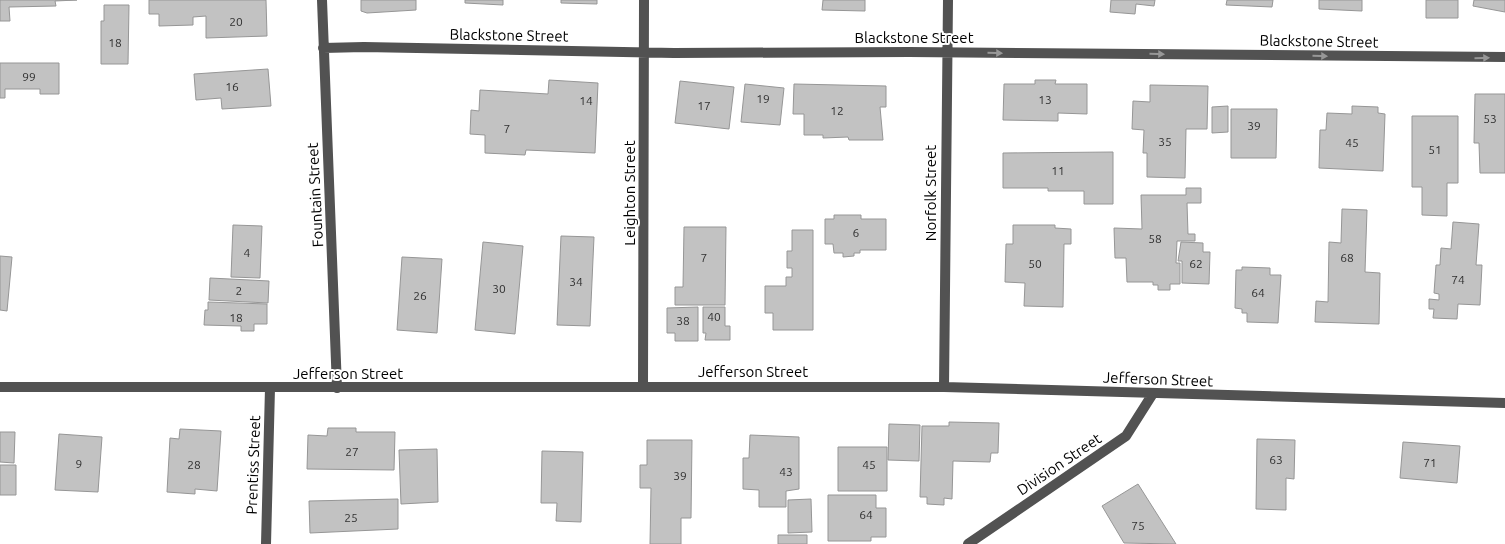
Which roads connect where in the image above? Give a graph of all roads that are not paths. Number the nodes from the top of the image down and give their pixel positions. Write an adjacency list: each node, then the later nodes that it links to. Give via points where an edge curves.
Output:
1 (322, 0): 4 (street, Fountain Street)
2 (644, 0): 6 (street, Leighton Street)
3 (948, 0): 5 (street, Norfolk Street)
4 (323, 48): 6 (street, Blackstone Street); 12 (street, Fountain Street)
5 (946, 52): 6 (street, Blackstone Street); 7 (street, Blackstone Street, one-way to 7); 10 (street, Norfolk Street)
6 (644, 53): 8 (street, Leighton Street)
7 (1505, 57)
8 (643, 386): 10 (street, Jefferson Street); 12 (street, Jefferson Street)
9 (0, 387): 11 (street, Jefferson Street)
10 (944, 387): 13 (street, Jefferson Street)
11 (270, 388): 12 (street, Jefferson Street); 15 (street, Prentiss Street)
12 (337, 388)
13 (1152, 395): 14 (street, Jefferson Street); 16 (street, Division Street, via 1126,436)
14 (1505, 404)
15 (266, 544)
16 (968, 544)

